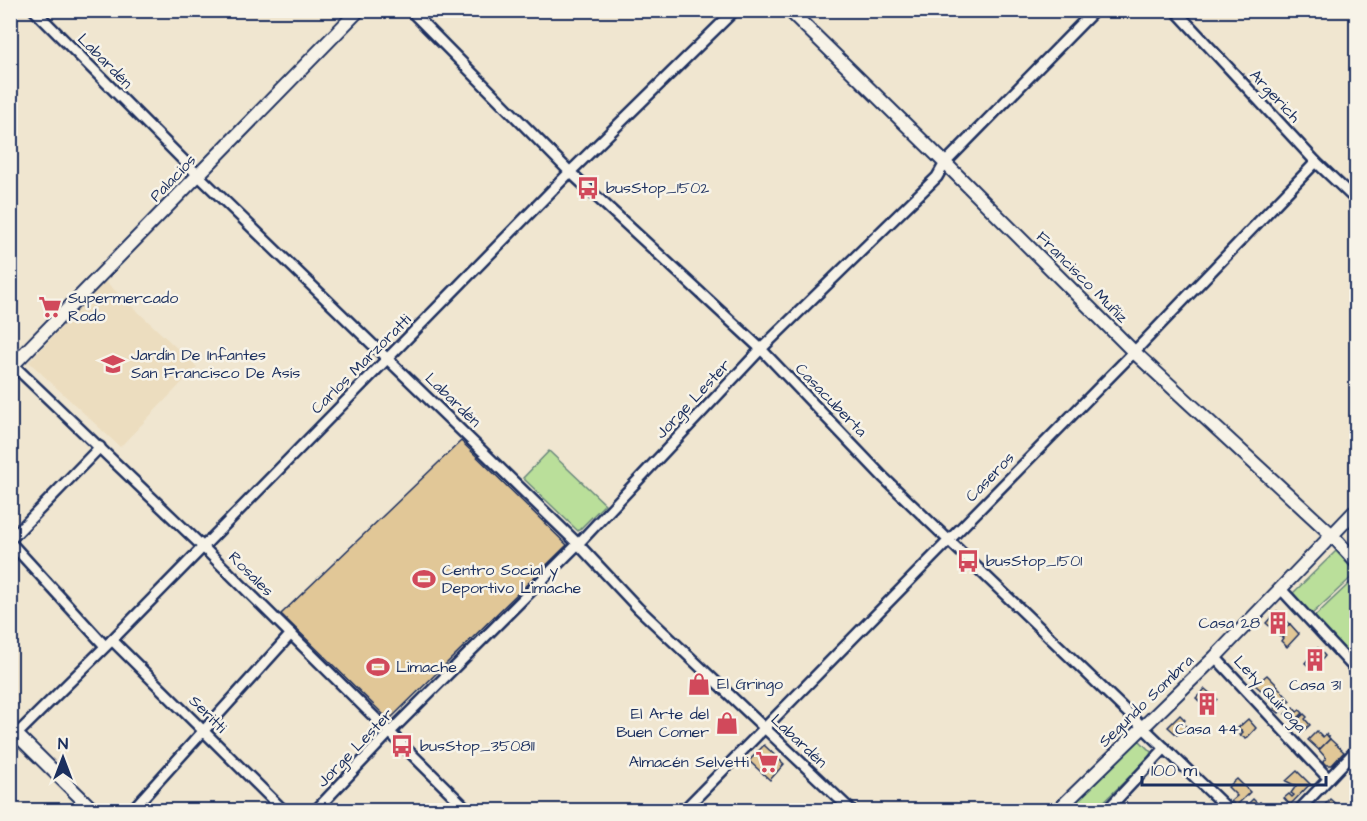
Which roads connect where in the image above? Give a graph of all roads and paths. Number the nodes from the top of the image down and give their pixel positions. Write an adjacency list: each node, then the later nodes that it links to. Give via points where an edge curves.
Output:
1 (34, 10): 11 (street, Labardén)
2 (359, 10): 11 (street, Palacios)
3 (410, 10): 10 (street, Casacuberta)
4 (735, 10): 10 (street, Carlos Marzoratti)
5 (789, 10): 9 (street, Francisco Muñiz)
6 (1095, 10): 9 (street, Jorge Lester)
7 (1175, 10): 8 (street, Argerich)
8 (1316, 162): 12 (street, Argerich); 14 (street, Caseros)
9 (945, 163): 13 (street, Jorge Lester, via 937,177); 14 (street, Francisco Muñiz)
10 (570, 172): 13 (street, Casacuberta); 15 (street, Carlos Marzoratti)
11 (199, 176): 15 (street, Labardén); 16 (street, Palacios)
12 (1356, 200)
13 (761, 349): 21 (street, Casacuberta); 22 (street, Jorge Lester)
14 (1134, 352): 19 (street, Francisco Muñiz); 21 (street, Caseros)
15 (388, 358): 22 (street, Labardén); 23 (street, Carlos Marzoratti)
16 (12, 365): 17 (street, Rosales)
17 (100, 447): 20 (street); 23 (street, Rosales)
18 (1356, 510): 19 (street, Segundo Sombra)
19 (1332, 535): 24 (street, Francisco Muñiz); 25 (street, Segundo Sombra)
20 (10, 541): 27 (street, Seritti)
21 (949, 541): 30 (street, Casacuberta); 31 (street, Caseros)
22 (578, 544): 31 (street, Labardén, via 638,608); 33 (street, Jorge Lester)
23 (202, 546): 26 (street, Rosales); 27 (street, Carlos Marzoratti)
24 (1356, 561)
25 (1280, 588): 28 (street, Segundo Sombra); 29 (street)
26 (291, 634): 32 (street); 33 (street, Rosales)
27 (109, 643): 32 (street, Seritti); 34 (street, Carlos Marzoratti)
28 (1215, 657): 30 (street, Segundo Sombra); 37 (street, Lety Quiroga)
29 (1356, 670)
30 (1143, 726): 35 (street, Casacuberta); 45 (street, Segundo Sombra)
31 (764, 729): 38 (street, Labardén); 44 (street, Caseros)
32 (204, 731): 40 (street); 41 (street, Seritti)
33 (389, 733): 42 (street, Jorge Lester); 43 (street, Rosales)
34 (13, 734): 39 (street)
35 (1166, 748): 46 (street); 47 (street, Casacuberta)
36 (1356, 750): 37 (street)
37 (1328, 778): 48 (street)
38 (848, 809)
39 (93, 810)
40 (132, 810)
41 (283, 810)
42 (316, 810)
43 (468, 810)
44 (684, 810)
45 (1058, 810)
46 (1107, 810)
47 (1229, 810)
48 (1299, 810)

